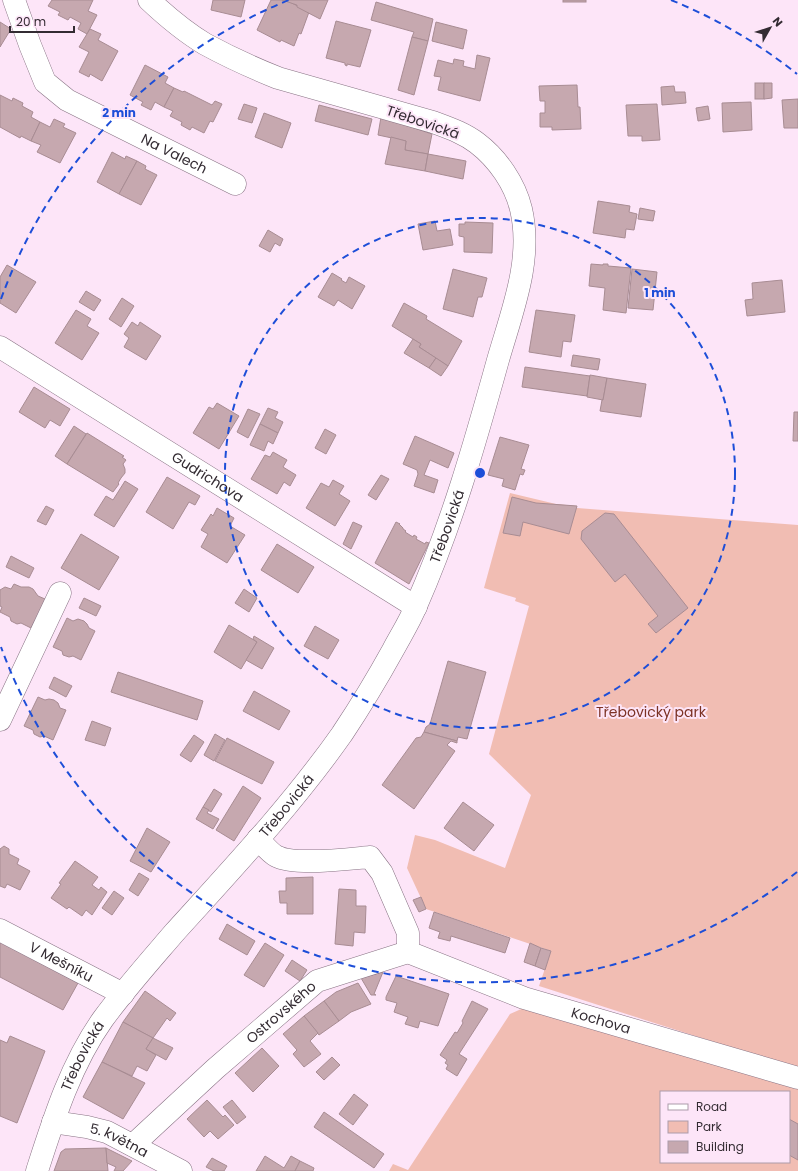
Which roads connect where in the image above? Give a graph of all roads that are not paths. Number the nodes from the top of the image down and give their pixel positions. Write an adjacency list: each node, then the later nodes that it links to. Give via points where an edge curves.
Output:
1 (14, 0): 3 (street, Na Valech, via 45,82 66,100)
2 (149, 0): 6 (street, Třebovická, via 204,43 254,68 278,78 433,122 465,136 477,143 496,162 516,193 522,212 525,237 522,277 449,523)
3 (235, 184)
4 (0, 347): 6 (street, Gudrichova)
5 (60, 593): 7 (street)
6 (416, 607): 8 (street, Třebovická, via 366,698 341,736)
7 (0, 720)
8 (258, 839): 10 (street, via 276,856 293,861 370,857 382,873 408,933); 11 (street, Třebovická)
9 (0, 930): 11 (street, V Mešníku)
10 (408, 952): 12 (street, Kochova, via 524,998); 14 (street, Ostrovského, via 317,981 215,1069)
11 (123, 994): 13 (street, Třebovická, via 80,1057)
12 (798, 1078)
13 (53, 1122): 14 (street, 5. května, via 107,1132); 15 (street, Třebovická)
14 (133, 1145): 16 (street, 5. května)
15 (37, 1171)
16 (180, 1171)

